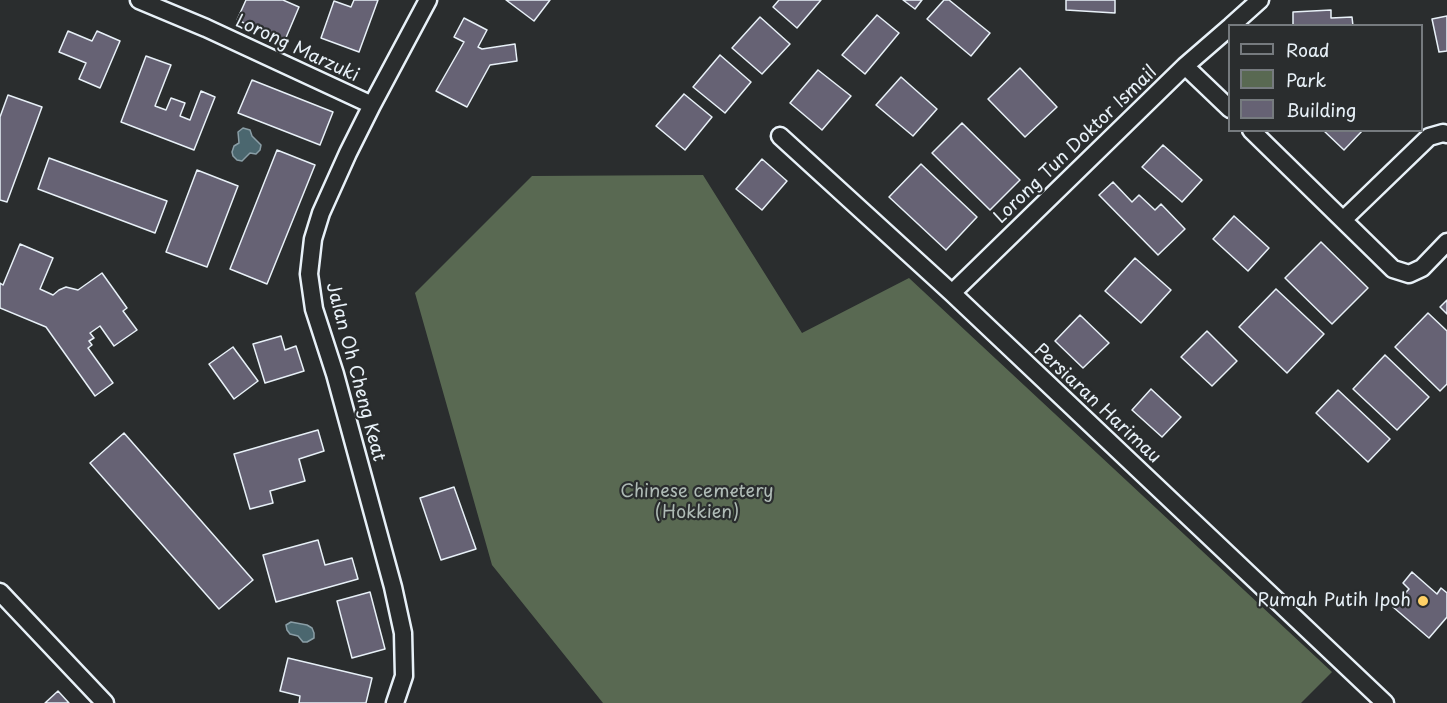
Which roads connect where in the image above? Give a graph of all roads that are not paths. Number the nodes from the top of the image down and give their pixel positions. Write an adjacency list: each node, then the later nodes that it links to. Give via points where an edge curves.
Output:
1 (139, 0): 7 (street, Lorong Marzuki)
2 (428, 0): 7 (street, Jalan Oh Cheng Keat)
3 (1260, 0): 4 (street, Lorong Tun Doktor Ismail)
4 (1232, 24)
5 (1228, 28): 6 (street, Lorong Tun Doktor Ismail)
6 (1185, 66): 8 (street); 14 (street, Lorong Tun Doktor Ismail)
7 (372, 105): 17 (street, Jalan Oh Cheng Keat, via 321,213 309,274 314,309 403,633 404,676)
8 (1228, 107)
9 (1253, 132): 12 (street)
10 (1447, 134): 12 (street, via 1428,137)
11 (780, 136): 14 (street, Persiaran Harimau)
12 (1344, 220): 13 (street, via 1394,269 1409,274 1422,268)
13 (1447, 242)
14 (952, 293): 18 (street, Persiaran Harimau)
15 (0, 592): 16 (street)
16 (105, 703)
17 (395, 703)
18 (1385, 703)

